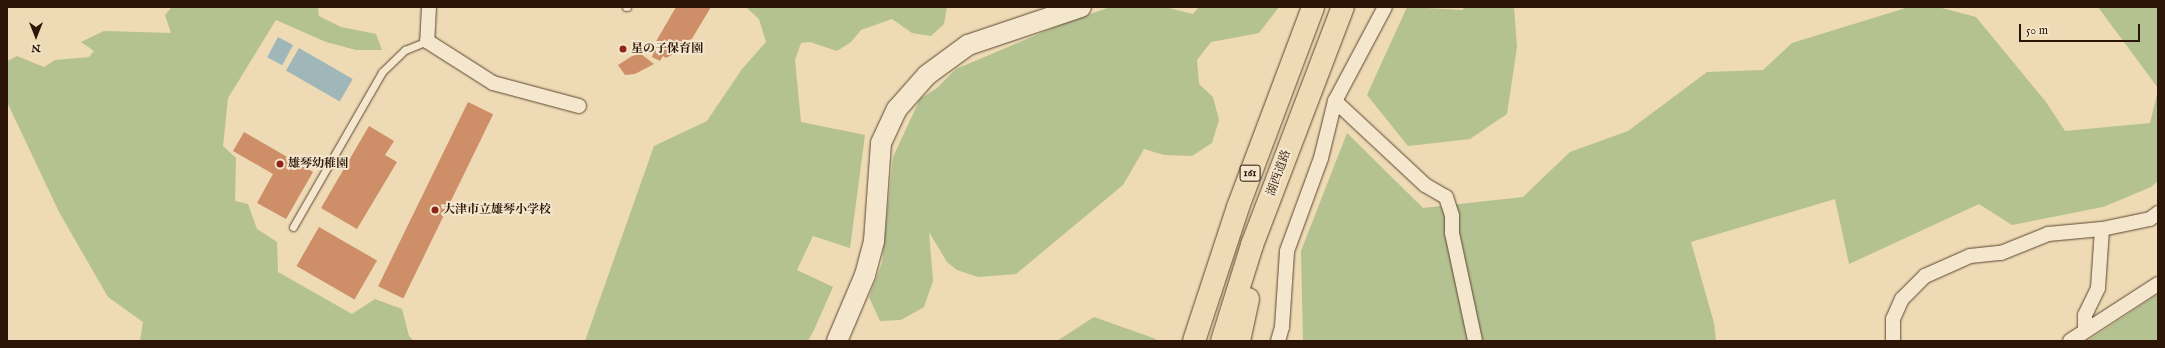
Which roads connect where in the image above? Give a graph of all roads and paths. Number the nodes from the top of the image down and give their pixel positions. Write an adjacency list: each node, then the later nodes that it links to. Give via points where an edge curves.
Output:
1 (429, 7): 6 (street)
2 (1081, 7): 17 (street, via 968,45 927,75 896,109 881,143 874,241 866,275)
3 (1313, 7): 10 (highway, 161)
4 (1343, 7): 9 (highway, 湖西道路 / 161)
5 (1385, 7): 7 (street)
6 (427, 41): 8 (street, via 493,84); 12 (lane, via 406,50 382,72)
7 (1335, 101): 16 (street, via 1425,185 1446,197 1452,216 1452,233); 22 (street, via 1321,158 1287,251 1282,327)
8 (579, 106)
9 (1283, 162): 20 (highway, 湖西道路 / 161); 21 (highway)
10 (1238, 207): 18 (highway); 19 (highway, 161)
11 (2158, 213): 13 (street, via 2150,220)
12 (293, 227)
13 (2102, 229): 15 (street, via 2098,288 2085,315); 23 (street, via 2048,234 2001,253 1970,256 1925,276 1902,299 1893,319)
14 (2158, 284): 15 (street)
15 (2085, 331): 24 (street)
16 (1475, 340)
17 (837, 341)
18 (1181, 341)
19 (1194, 341)
20 (1222, 341)
21 (1239, 341)
22 (1278, 341)
23 (1893, 341)
24 (2070, 341)

